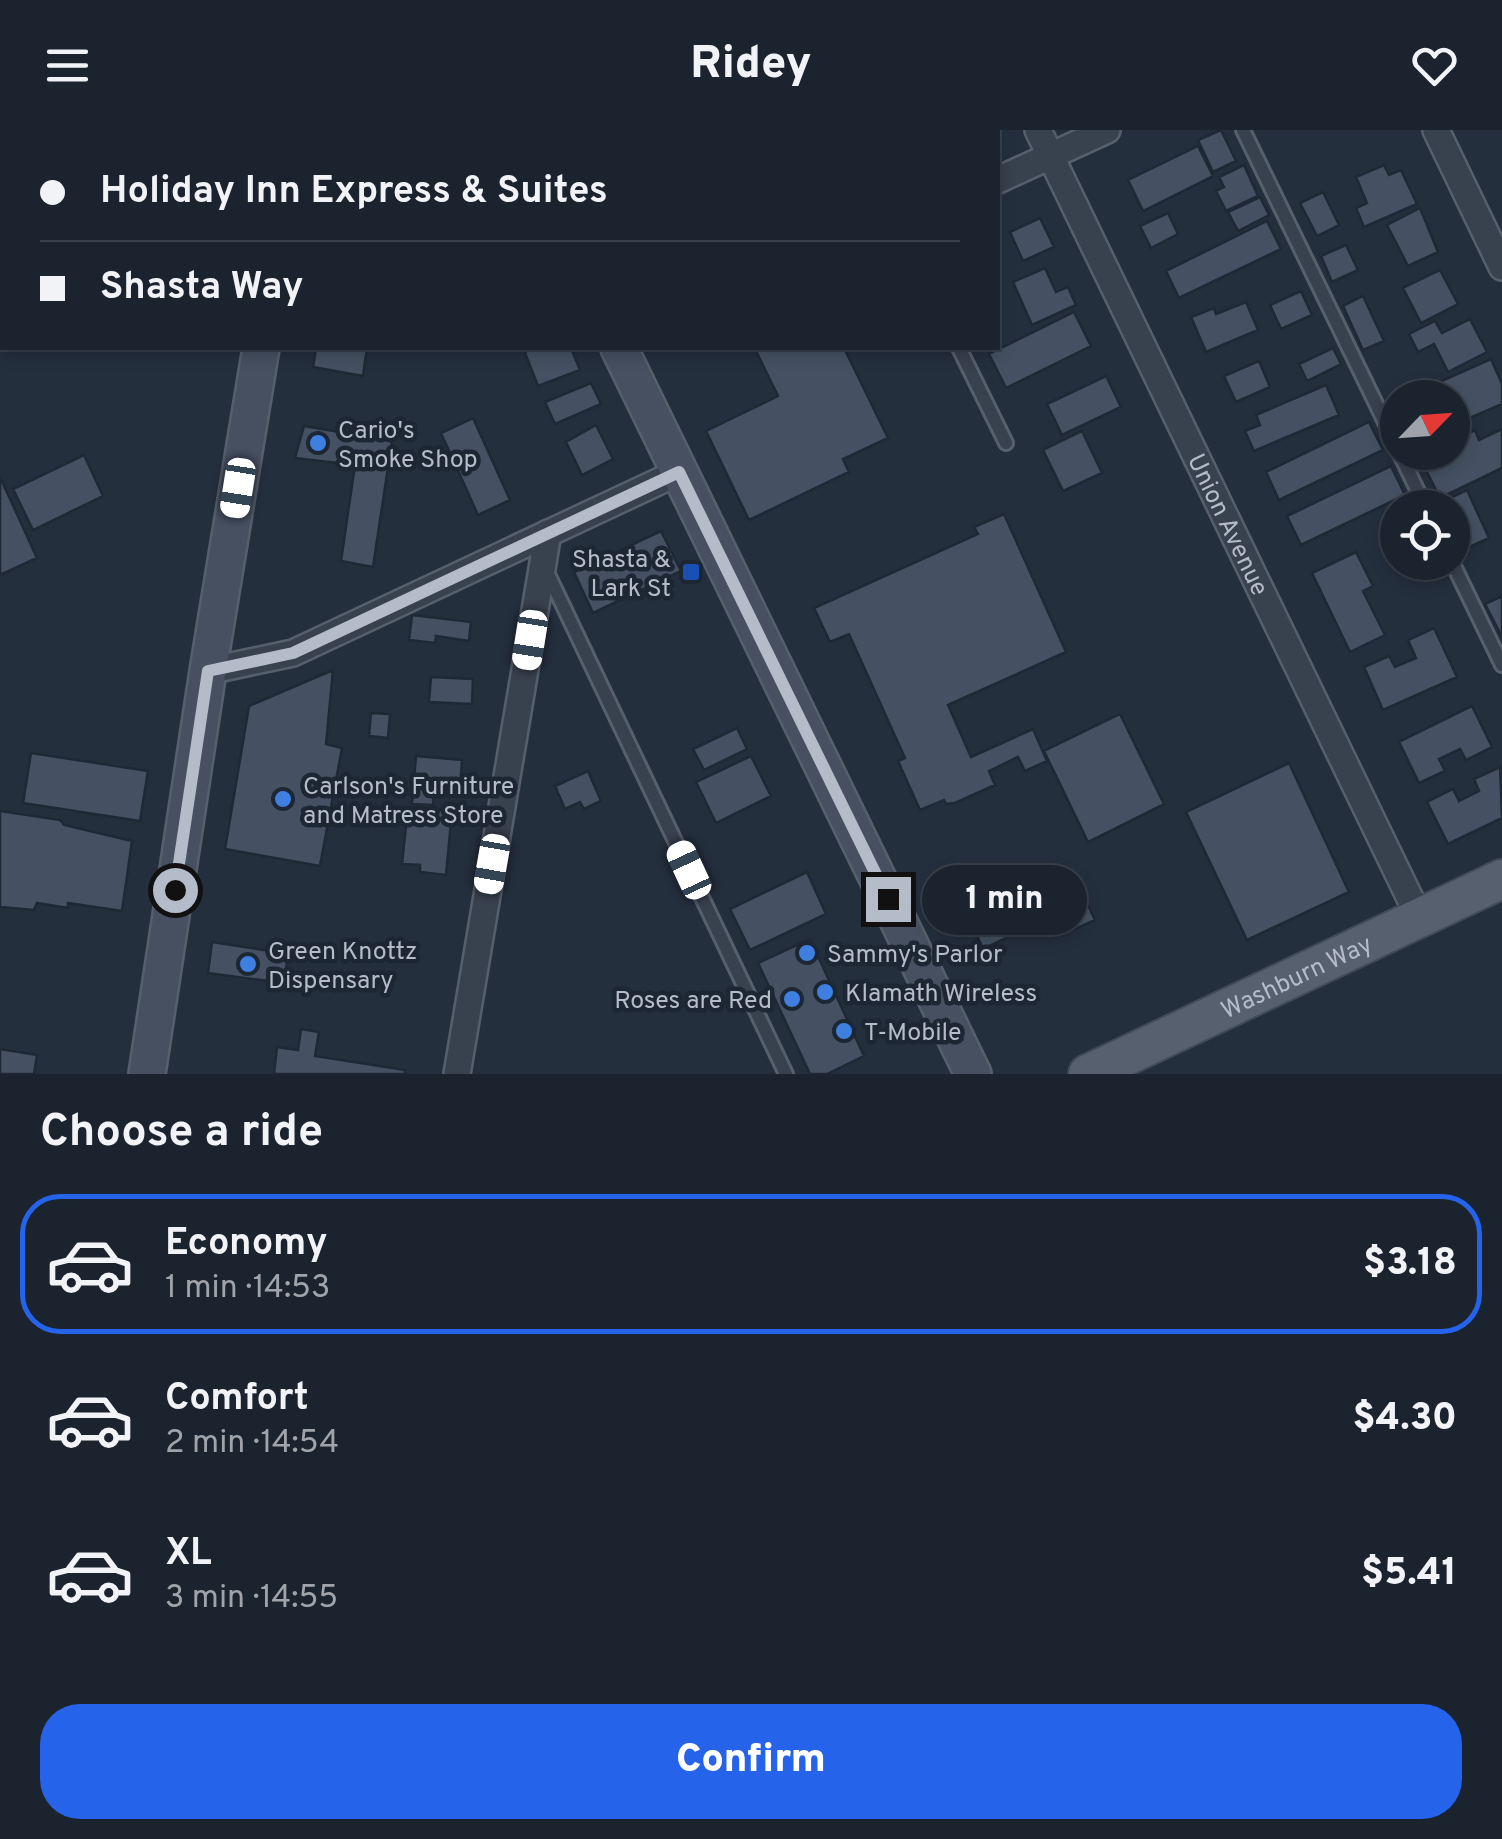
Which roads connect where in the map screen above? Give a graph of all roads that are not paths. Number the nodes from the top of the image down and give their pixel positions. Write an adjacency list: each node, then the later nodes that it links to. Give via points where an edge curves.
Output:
1 (1038, 130): 5 (street, Union Avenue)
2 (1107, 130): 5 (street)
3 (1243, 130): 11 (lane)
4 (1436, 130): 7 (street)
5 (1050, 156): 6 (street); 20 (street, Union Avenue)
6 (1000, 179)
7 (1502, 268)
8 (261, 350): 18 (main road)
9 (960, 350): 12 (lane)
10 (628, 351): 13 (main road)
11 (1380, 414)
12 (1006, 443)
13 (679, 472): 14 (street); 24 (main road)
14 (548, 533): 15 (street); 18 (street, via 293,653)
15 (543, 565): 22 (street); 23 (lane)
16 (1461, 580): 17 (lane)
17 (1502, 665)
18 (208, 671): 21 (main road)
19 (1502, 879): 20 (main road, Washburn Way)
20 (1420, 919): 25 (main road, Washburn Way)
21 (147, 1074)
22 (457, 1074)
23 (786, 1074)
24 (973, 1074)
25 (1088, 1074)

